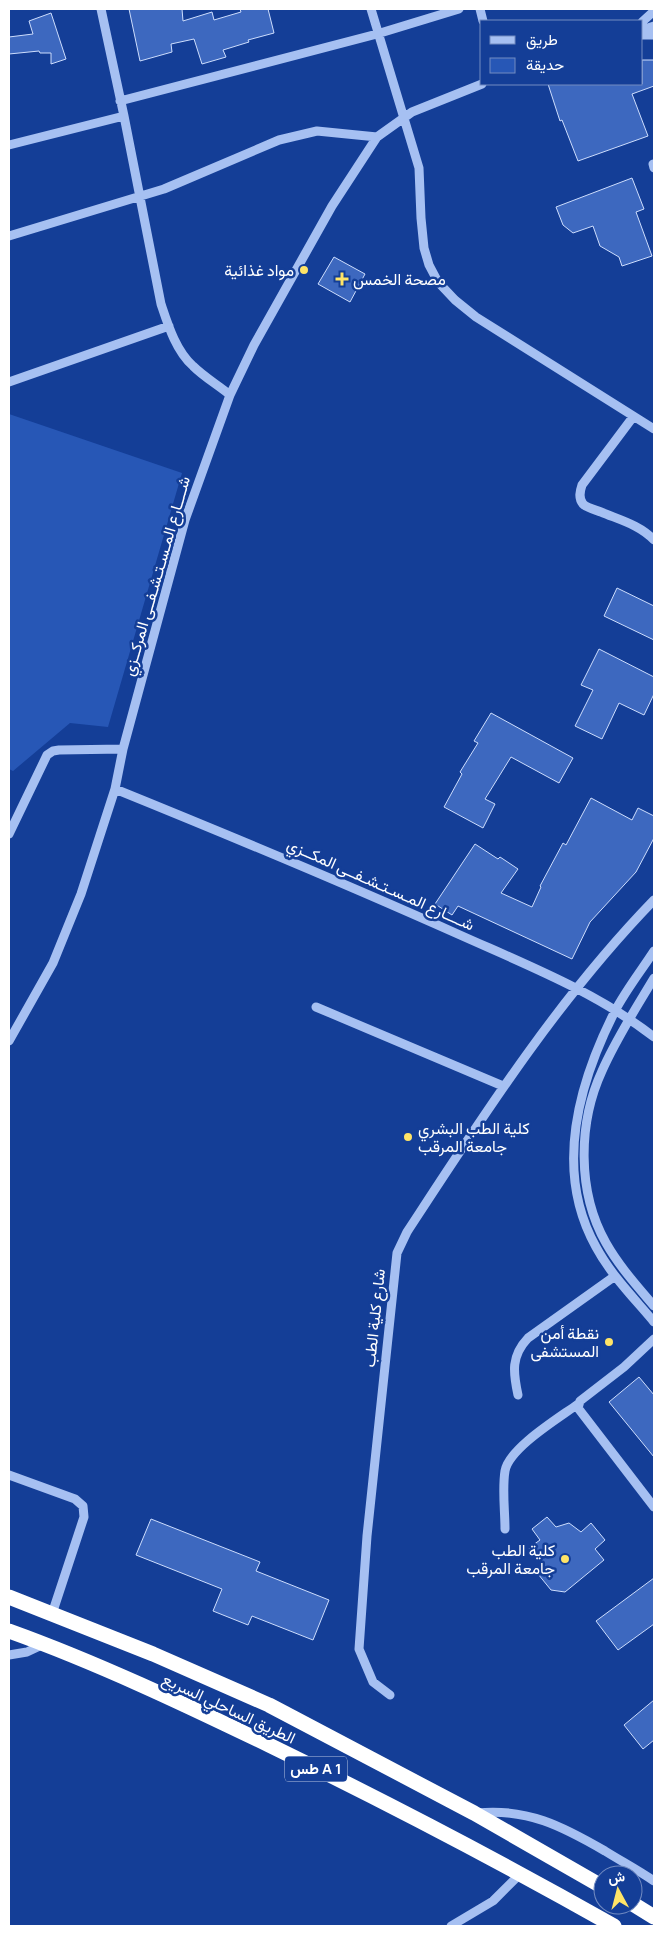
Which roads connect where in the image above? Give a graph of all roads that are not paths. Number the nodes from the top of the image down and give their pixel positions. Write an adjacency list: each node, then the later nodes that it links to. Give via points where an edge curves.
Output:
1 (101, 9): 8 (street)
2 (371, 9): 6 (street)
3 (459, 9): 6 (street)
4 (654, 11): 5 (street)
5 (643, 21)
6 (377, 34): 8 (street); 10 (street)
7 (480, 85): 10 (street, شــــارع المـسـتـشـفــى المركــزي)
8 (120, 101): 9 (street)
9 (124, 116): 12 (street); 13 (street)
10 (403, 117): 11 (street, شــــارع المـسـتـشـفــى المركــزي); 18 (street, via 419,168 424,248 438,282 476,317)
11 (377, 137): 13 (street, via 317,131 279,140 195,177); 17 (street, شــــارع المـسـتـشـفــى المركــزي, via 332,206 279,298)
12 (9, 145)
13 (139, 197): 14 (street); 15 (street, via 161,304)
14 (9, 236)
15 (169, 326): 16 (street); 17 (street, via 192,366)
16 (9, 382)
17 (230, 395): 21 (street, شــــارع المـسـتـشـفــى المركــزي, via 184,520)
18 (633, 417): 19 (street); 20 (street, via 582,485 580,498 587,506 637,526)
19 (654, 429)
20 (654, 540)
21 (123, 749): 22 (street, شــــارع المـسـتـشـفــى المركــزي); 23 (street, via 59,750 46,755)
22 (115, 789): 27 (street, شــــارع المـسـتـشـفــى المكــزي, via 352,886); 32 (street, شــــارع المـسـتـشـفــى المركــزي, via 81,894 53,963)
23 (9, 834)
24 (654, 900): 27 (street, شارع كلية الطب)
25 (654, 951): 29 (street)
26 (654, 978): 30 (street)
27 (576, 988): 29 (street, شــــارع المـسـتـشـفــى المكــزي); 33 (street, شارع كلية الطب)
28 (316, 1007): 33 (street)
29 (616, 1010): 30 (street, شــــارع المـسـتـشـفــى المكــزي); 34 (street, via 581,1095 574,1128 573,1163 584,1223)
30 (630, 1018): 31 (street, شــــارع المـسـتـشـفــى المكــزي); 35 (street, via 601,1071 592,1098 585,1130 584,1163 595,1219 606,1242)
31 (654, 1037)
32 (9, 1041)
33 (503, 1086): 48 (street, شارع كلية الطب, via 407,1232 397,1253 367,1536 360,1649 373,1682)
34 (615, 1276): 36 (street); 38 (street, via 522,1345 514,1367)
35 (654, 1306)
36 (654, 1322)
37 (652, 1345): 39 (street)
38 (518, 1394)
39 (578, 1404): 41 (street, via 580,1414); 42 (street, via 517,1449 508,1461 504,1478)
40 (9, 1475): 44 (street, via 75,1499 83,1506 84,1517)
41 (654, 1507)
42 (505, 1529)
43 (9, 1597): 44 (highway, الطريق الساحلي السريع / طس A 1)
44 (52, 1614): 49 (highway, الطريق الساحلي السريع / طس A 1, via 269,1705)
45 (9, 1631): 46 (highway, الطريق الساحلي السريع / طس A 1)
46 (44, 1644): 47 (street); 50 (highway, الطريق الساحلي السريع / طس A 1, via 225,1724)
47 (9, 1656)
48 (390, 1695)
49 (474, 1813): 51 (highway, الطريق الساحلي السريع / طس A 1); 52 (street, via 517,1814 558,1825)
50 (521, 1873): 55 (street, via 493,1902); 56 (highway, الطريق الساحلي السريع / طس A 1)
51 (593, 1881)
52 (654, 1881)
53 (643, 1910): 54 (highway)
54 (654, 1917)
55 (451, 1926)
56 (614, 1926)

